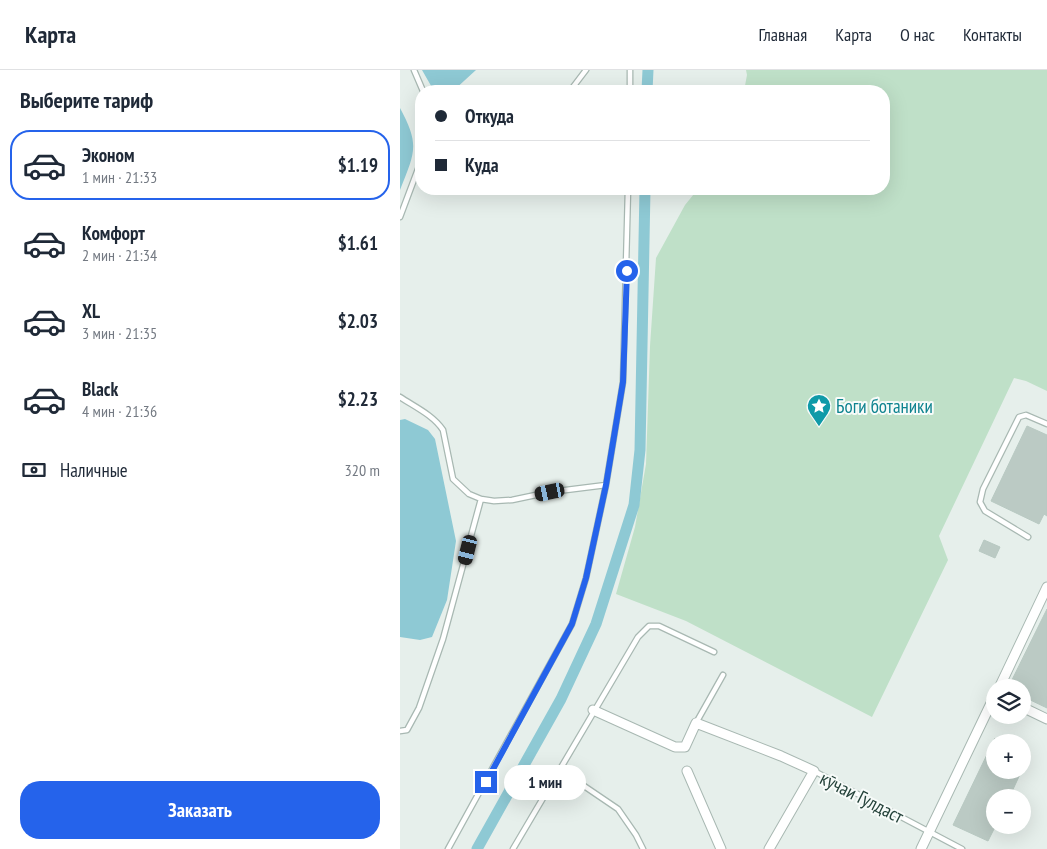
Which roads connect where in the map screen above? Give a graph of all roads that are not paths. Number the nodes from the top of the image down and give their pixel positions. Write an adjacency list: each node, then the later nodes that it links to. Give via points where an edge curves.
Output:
1 (414, 70): 4 (lane)
2 (586, 70): 5 (lane)
3 (630, 70): 6 (lane)
4 (420, 85)
5 (575, 85)
6 (630, 85)
7 (415, 177): 9 (lane)
8 (628, 195): 12 (lane, via 623,382)
9 (400, 217)
10 (400, 397): 13 (lane, via 440,425 453,479 469,494)
11 (1047, 424): 14 (lane, via 1026,415 1019,417 983,489 980,502 984,512)
12 (606, 485): 13 (lane, via 512,500 494,502); 29 (lane, via 586,578 572,624)
13 (481, 499): 24 (lane, via 446,630 419,708 412,724 407,730)
14 (1028, 537)
15 (1047, 588): 18 (street)
16 (714, 652): 19 (lane, via 659,626 650,626 638,637)
17 (723, 675): 23 (lane)
18 (1003, 679)
19 (593, 710): 23 (street, via 674,747 685,747); 25 (lane)
20 (1031, 712): 22 (street)
21 (986, 714): 28 (street)
22 (1047, 720)
23 (696, 723): 27 (street)
24 (400, 731)
25 (559, 769): 30 (lane); 31 (lane, via 618,809)
26 (687, 771): 32 (street)
27 (814, 772): 28 (lane, кӯчаи Гулдаст); 33 (street, кӯчаи Гулдаст)
28 (929, 832): 34 (street); 35 (lane, кӯчаи Гулдаст)
29 (448, 849)
30 (513, 849)
31 (643, 849)
32 (720, 849)
33 (769, 849)
34 (921, 849)
35 (962, 849)

